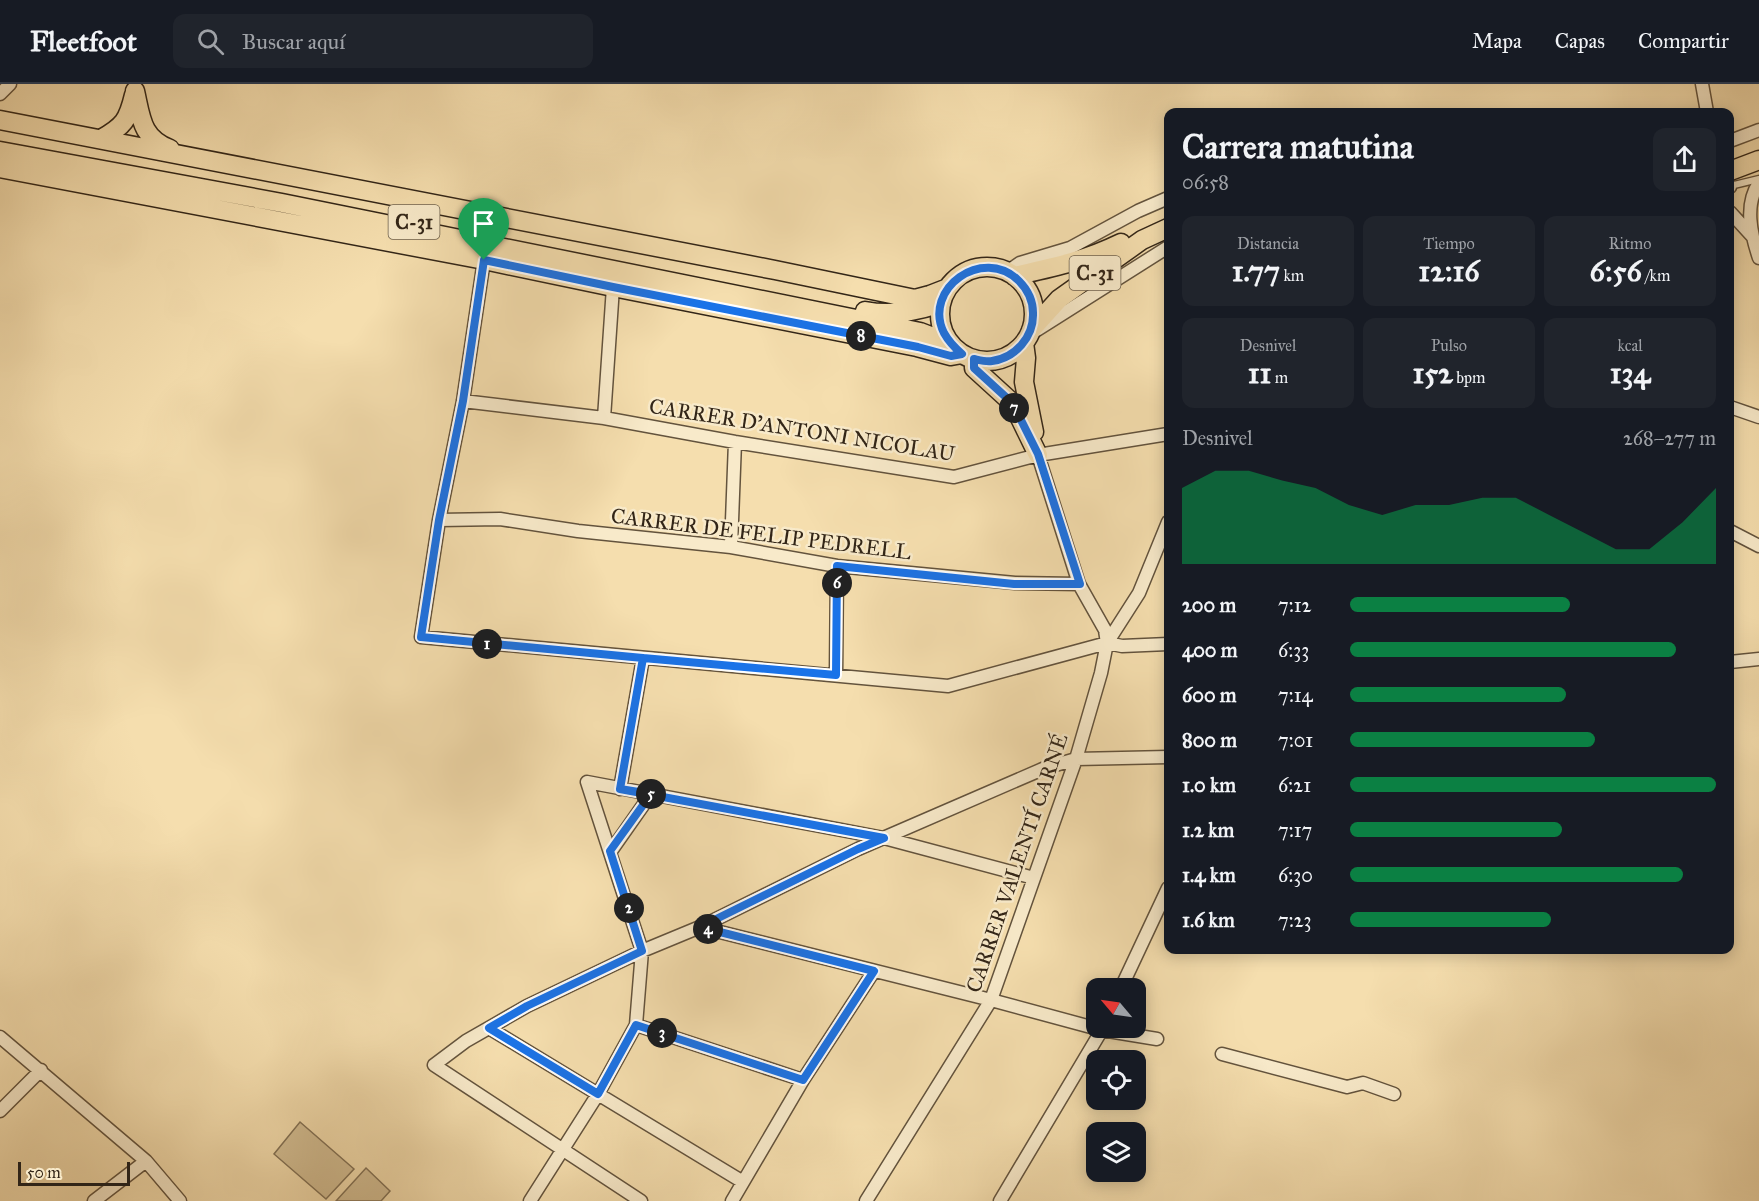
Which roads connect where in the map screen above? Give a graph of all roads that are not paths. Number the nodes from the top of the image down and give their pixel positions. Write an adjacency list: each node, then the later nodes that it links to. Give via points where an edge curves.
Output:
1 (10, 84): 4 (street)
2 (1702, 84): 5 (street)
3 (135, 88): 8 (main road, via 125,123); 13 (main road, via 141,120 149,136)
4 (0, 94)
5 (1706, 108)
6 (0, 120): 8 (main road)
7 (1759, 130): 9 (street)
8 (101, 139): 13 (main road)
9 (1734, 139)
10 (0, 144): 27 (main road, C-31, via 881,314 918,311)
11 (1759, 150): 15 (main road)
12 (0, 151): 29 (main road, C-31, via 282,203 920,332)
13 (191, 156): 27 (main road, via 894,295)
14 (0, 168): 24 (main road)
15 (1737, 172): 16 (lane)
16 (1759, 181): 21 (street, via 1753,192)
17 (1164, 200): 25 (street, via 1070,248 1020,262)
18 (1734, 216): 21 (street)
19 (1164, 220): 25 (main road, C-31, via 1097,255 1060,267)
20 (1164, 230): 28 (main road, C-31, via 1142,240 1059,299)
21 (1752, 236): 23 (street)
22 (1164, 250): 28 (street)
23 (1759, 258)
24 (484, 260): 26 (main road); 30 (street)
25 (1010, 274): 27 (main road, C-31, via 994,268 968,271 957,278); 28 (main road, via 1025,287 1032,300 1034,315)
26 (613, 287): 29 (main road, via 951,356); 33 (street)
27 (945, 295): 29 (main road, via 940,317 943,331)
28 (1028, 336): 29 (main road, C-31, via 1010,355 992,361); 36 (main road, via 1024,382)
29 (962, 352): 36 (main road, via 1008,399)
30 (463, 401): 33 (street, CARRER D'ANTONI NICOLAU); 37 (street)
31 (1734, 408): 32 (street)
32 (1759, 417)
33 (604, 418): 35 (street, CARRER D'ANTONI NICOLAU)
34 (1164, 435): 36 (street, CARRER D'ANTONI NICOLAU)
35 (735, 442): 36 (street, CARRER D'ANTONI NICOLAU, via 954,477); 41 (street)
36 (1038, 454): 43 (street)
37 (439, 520): 41 (street, CARRER DE FELIP PEDRELL, via 500,519); 46 (street, via 421,637)
38 (1734, 533): 40 (street)
39 (1164, 539): 44 (street, CARRER VALENTÍ CARNÉ, via 1139,593)
40 (1759, 546)
41 (731, 547): 42 (street, CARRER DE FELIP PEDRELL)
42 (837, 566): 43 (street, CARRER DE FELIP PEDRELL, via 1014,584); 49 (street)
43 (1080, 584): 44 (street, via 1105,630)
44 (1107, 643): 45 (street); 49 (street, via 948,686); 51 (street, CARRER VALENTÍ CARNÉ)
45 (1164, 644)
46 (643, 658): 49 (street); 52 (street)
47 (1759, 659): 48 (street)
48 (1734, 662)
49 (836, 675)
50 (1164, 757): 51 (street)
51 (1076, 759): 54 (street, via 1045,768); 56 (street, CARRER VALENTÍ CARNÉ)
52 (620, 789): 53 (street); 55 (street, via 587,782)
53 (651, 794): 54 (street); 55 (street)
54 (884, 838): 56 (street); 58 (street)
55 (610, 851): 59 (street)
56 (1034, 878): 62 (street, CARRER VALENTÍ CARNÉ)
57 (1164, 897): 61 (street)
58 (700, 927): 59 (street); 60 (street)
59 (642, 951): 63 (street); 65 (street)
60 (874, 971): 62 (street); 72 (street)
61 (1126, 978)
62 (991, 1000): 64 (street); 84 (street, CARRER VALENTÍ CARNÉ)
63 (636, 1025): 72 (street); 73 (street)
64 (1086, 1025)
65 (489, 1028): 73 (street); 76 (street, via 434,1065)
66 (0, 1037): 71 (street)
67 (1146, 1037): 69 (street)
68 (1097, 1038): 85 (street)
69 (1156, 1039)
70 (1222, 1054): 74 (street, via 1347,1087 1363,1083)
71 (41, 1070): 75 (street); 77 (street)
72 (803, 1080): 78 (street)
73 (598, 1094): 76 (street); 78 (street)
74 (1394, 1094)
75 (0, 1111)
76 (562, 1150): 81 (street); 82 (street)
77 (146, 1161): 79 (street); 80 (street)
78 (743, 1182): 83 (street)
79 (94, 1201)
80 (180, 1201)
81 (530, 1201)
82 (641, 1201)
83 (732, 1201)
84 (866, 1201)
85 (1000, 1201)

